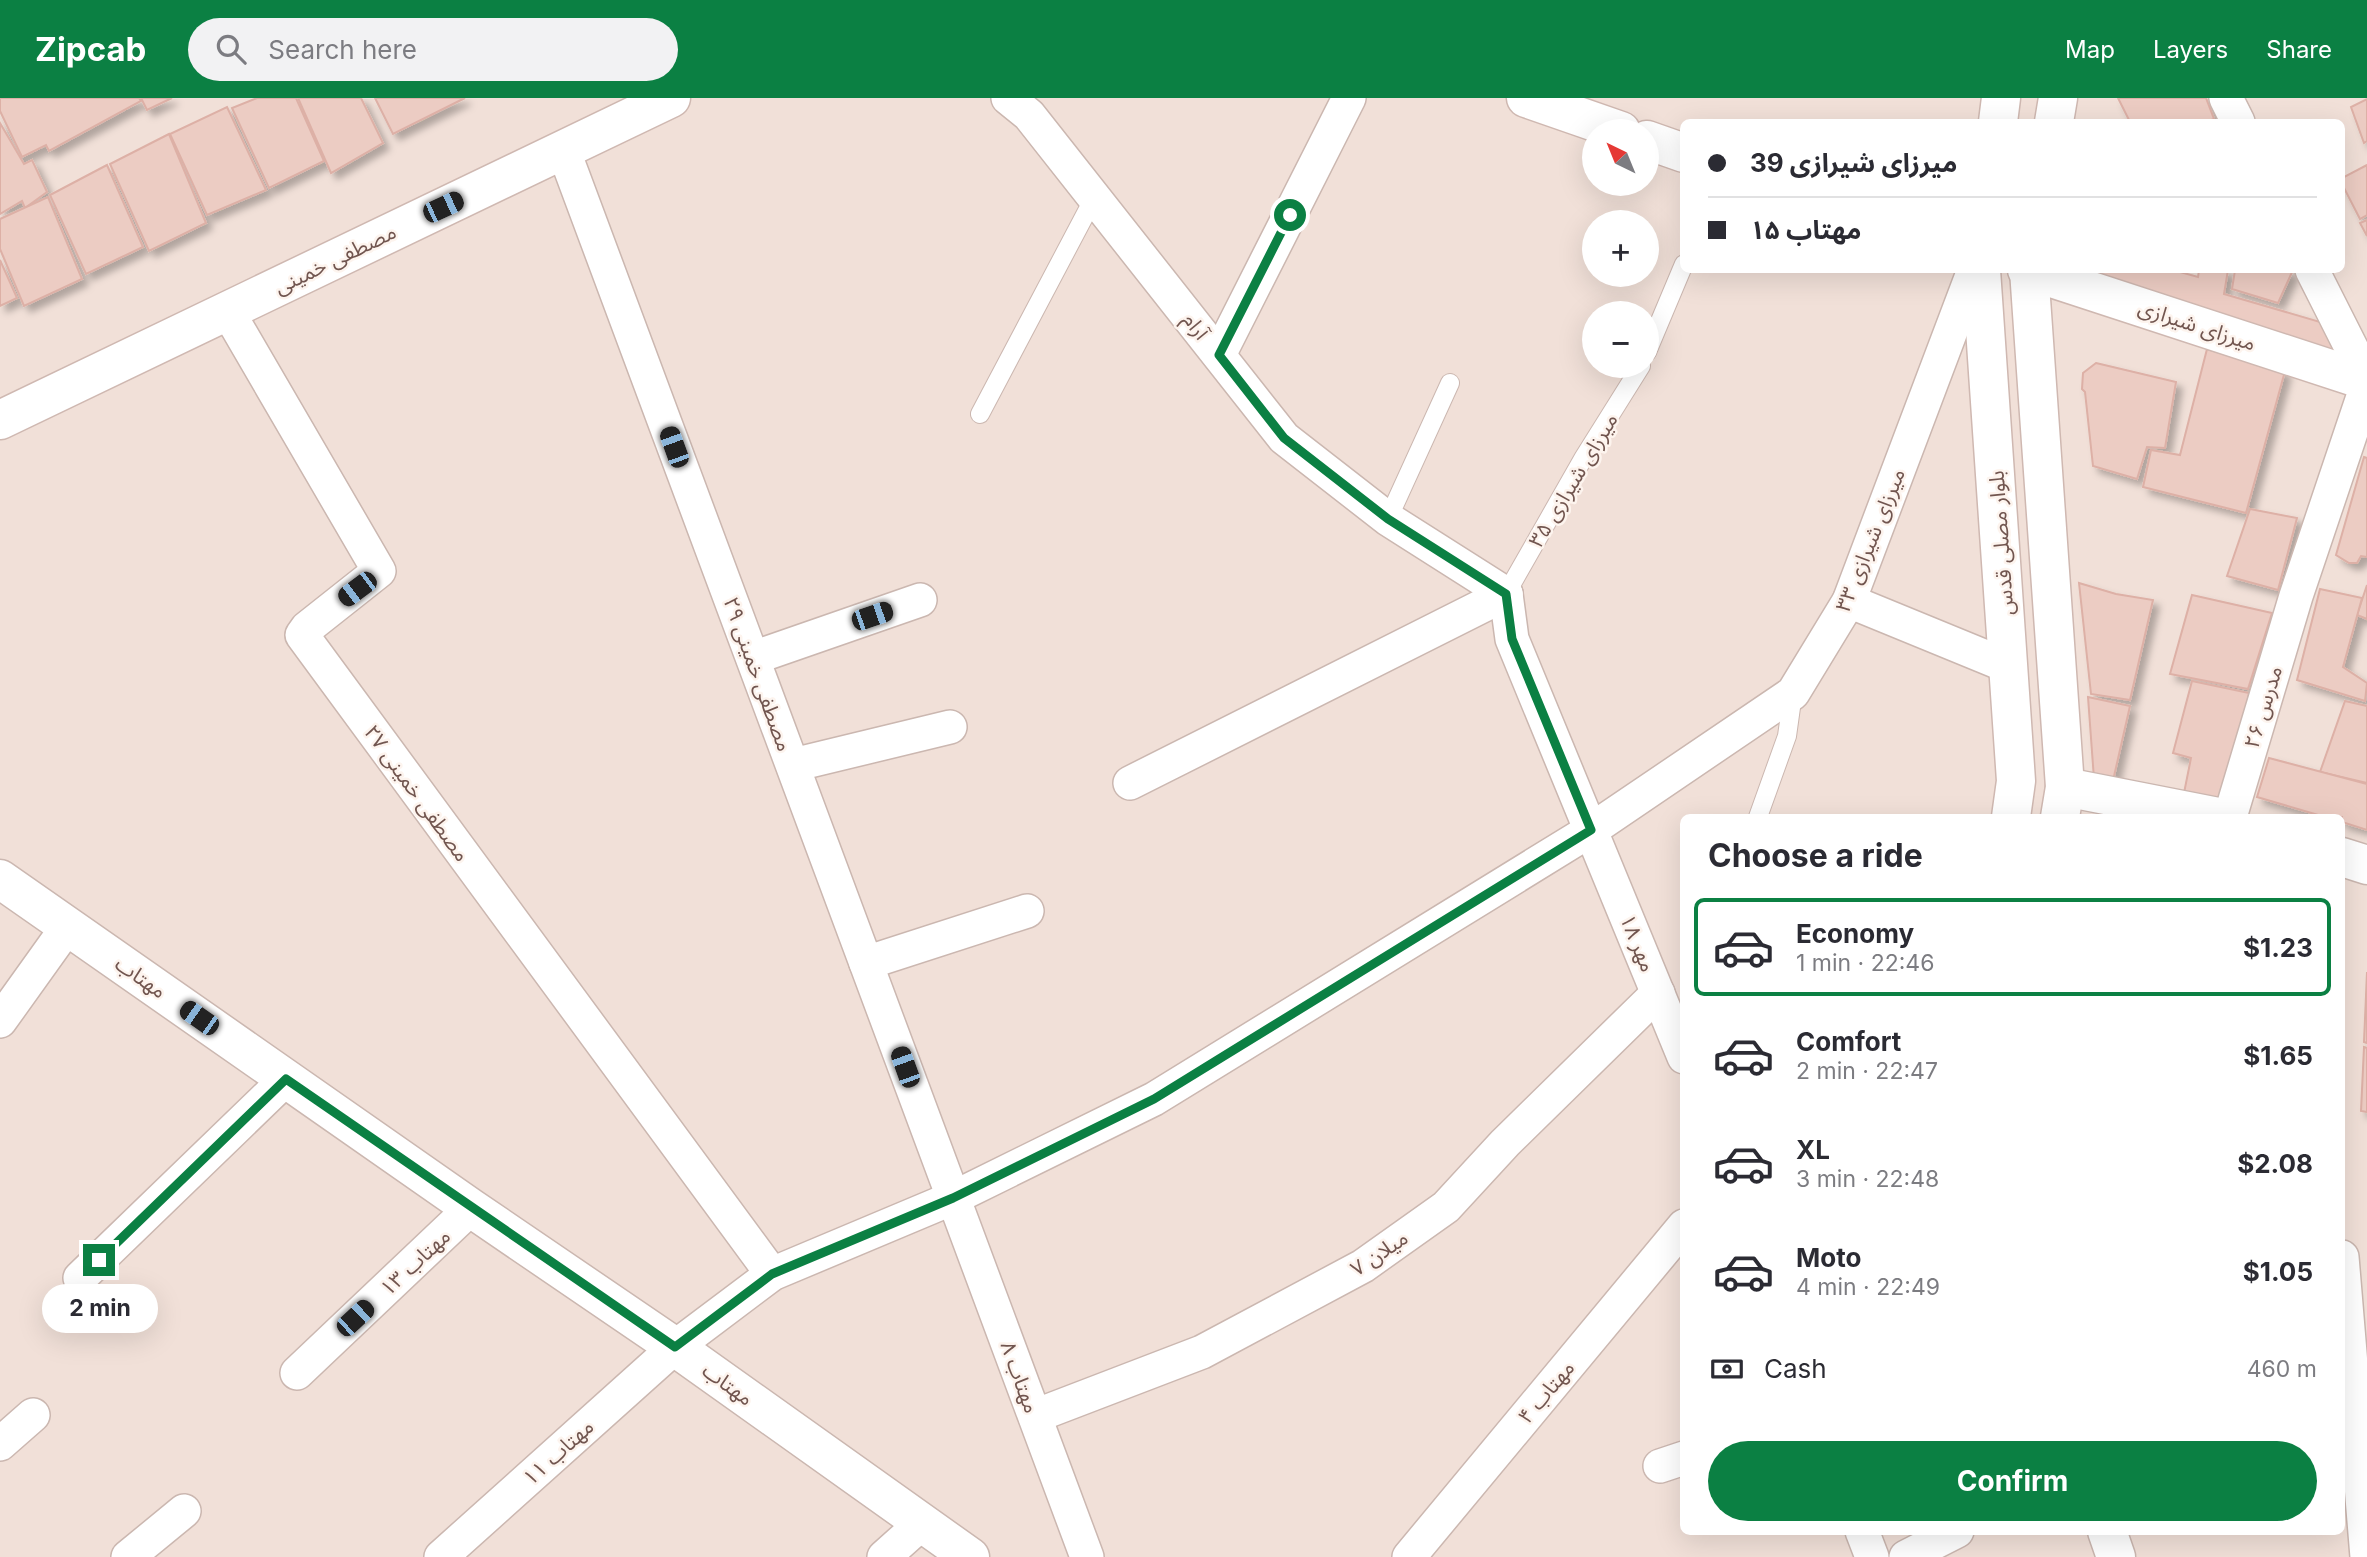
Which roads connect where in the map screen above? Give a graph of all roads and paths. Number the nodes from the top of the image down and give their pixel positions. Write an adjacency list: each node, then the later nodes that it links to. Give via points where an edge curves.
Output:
1 (671, 98): 13 (main road, مصطفی خمینی)
2 (1008, 98): 15 (street, آرام, via 1029,115)
3 (1349, 98): 24 (street)
4 (1526, 98): 8 (main road)
5 (2001, 98): 9 (main road)
6 (2058, 98): 10 (main road)
7 (2226, 98): 11 (street)
8 (1586, 119)
9 (1998, 119)
10 (2054, 119)
11 (2236, 119)
12 (1659, 144): 14 (main road)
13 (564, 149): 22 (main road, مصطفی خمینی); 34 (street, مصطفی خمینی ۲۹)
14 (1680, 152)
15 (1094, 198): 24 (street, آرام); 28 (lane)
16 (1680, 273): 23 (lane)
17 (1973, 273): 33 (street, میرزای شیرازی ۳۳)
18 (1981, 273): 35 (main road, بلوار مصلی قدس)
19 (2029, 273): 40 (main road)
20 (2038, 273): 26 (main road, میرزای شیرازی)
21 (2313, 273): 26 (street)
22 (227, 310): 29 (main road, مصطفی خمینی); 59 (street, مصطفی خمینی ۲۷, via 379,571 302,635)
23 (1659, 323)
24 (1219, 355): 30 (street, آرام, via 1284,438)
25 (1633, 378): 31 (lane, میرزای شیرازی ۳۵)
26 (2367, 381): 44 (street, مدرس ۲۶)
27 (1450, 383): 30 (lane)
28 (980, 414)
29 (0, 420)
30 (1388, 519): 31 (street, آرام)
31 (1506, 594): 39 (street); 45 (street, مهر ۱۸, via 1512,639)
32 (920, 600): 34 (street)
33 (1849, 601): 35 (street); 36 (street, میرزای شیرازی ۳۳)
34 (752, 658): 38 (street, مصطفی خمینی ۲۹)
35 (2010, 667): 42 (main road, بلوار مصلی قدس, via 2017,780)
36 (1793, 693): 41 (lane, via 1787,736); 45 (street, میرزای شیرازی ۳۳)
37 (950, 727): 38 (street)
38 (793, 765): 51 (street, مصطفی خمینی ۲۹)
39 (1130, 783)
40 (2062, 802): 43 (main road)
41 (1759, 814)
42 (2011, 814)
43 (2187, 814)
44 (2231, 814)
45 (1591, 830): 52 (street, مهر ۱۸); 56 (street, میرزای شیرازی ۳۳, via 1154,1099)
46 (2345, 858): 47 (main road)
47 (2367, 865)
48 (0, 878): 50 (main road, مهتاب)
49 (1027, 911): 51 (street)
50 (68, 926): 53 (street); 55 (main road, مهتاب)
51 (866, 963): 56 (street, مصطفی خمینی ۲۹)
52 (1658, 993): 54 (street, مهر ۱۸); 65 (street, میلان ۷, via 1513,1134 1446,1207 1363,1266 1202,1352)
53 (0, 1021)
54 (1680, 1047)
55 (286, 1079): 57 (main road, مهتاب); 60 (street)
56 (953, 1198): 59 (street, مهتاب ۱۱); 65 (street, مهتاب ۸)
57 (471, 1208): 62 (main road, مهتاب); 63 (street, مهتاب ۱۳)
58 (1680, 1231): 78 (street, مهتاب ۴)
59 (772, 1274): 62 (street, مهتاب ۱۱)
60 (80, 1278)
61 (2345, 1344): 72 (street)
62 (675, 1347): 68 (main road, مهتاب); 74 (street, مهتاب ۱۱)
63 (297, 1373)
64 (33, 1415): 66 (street)
65 (1035, 1416): 77 (street, مهتاب ۸)
66 (0, 1444)
67 (184, 1511): 73 (street)
68 (922, 1523): 75 (street); 76 (main road, مهتاب)
69 (1864, 1535): 79 (street)
70 (1949, 1535): 80 (street)
71 (2108, 1535): 81 (main road)
72 (2366, 1548)
73 (128, 1557)
74 (441, 1557)
75 (884, 1557)
76 (970, 1557)
77 (1087, 1557)
78 (1409, 1557)
79 (1872, 1557)
80 (1906, 1557)
81 (2116, 1557)

